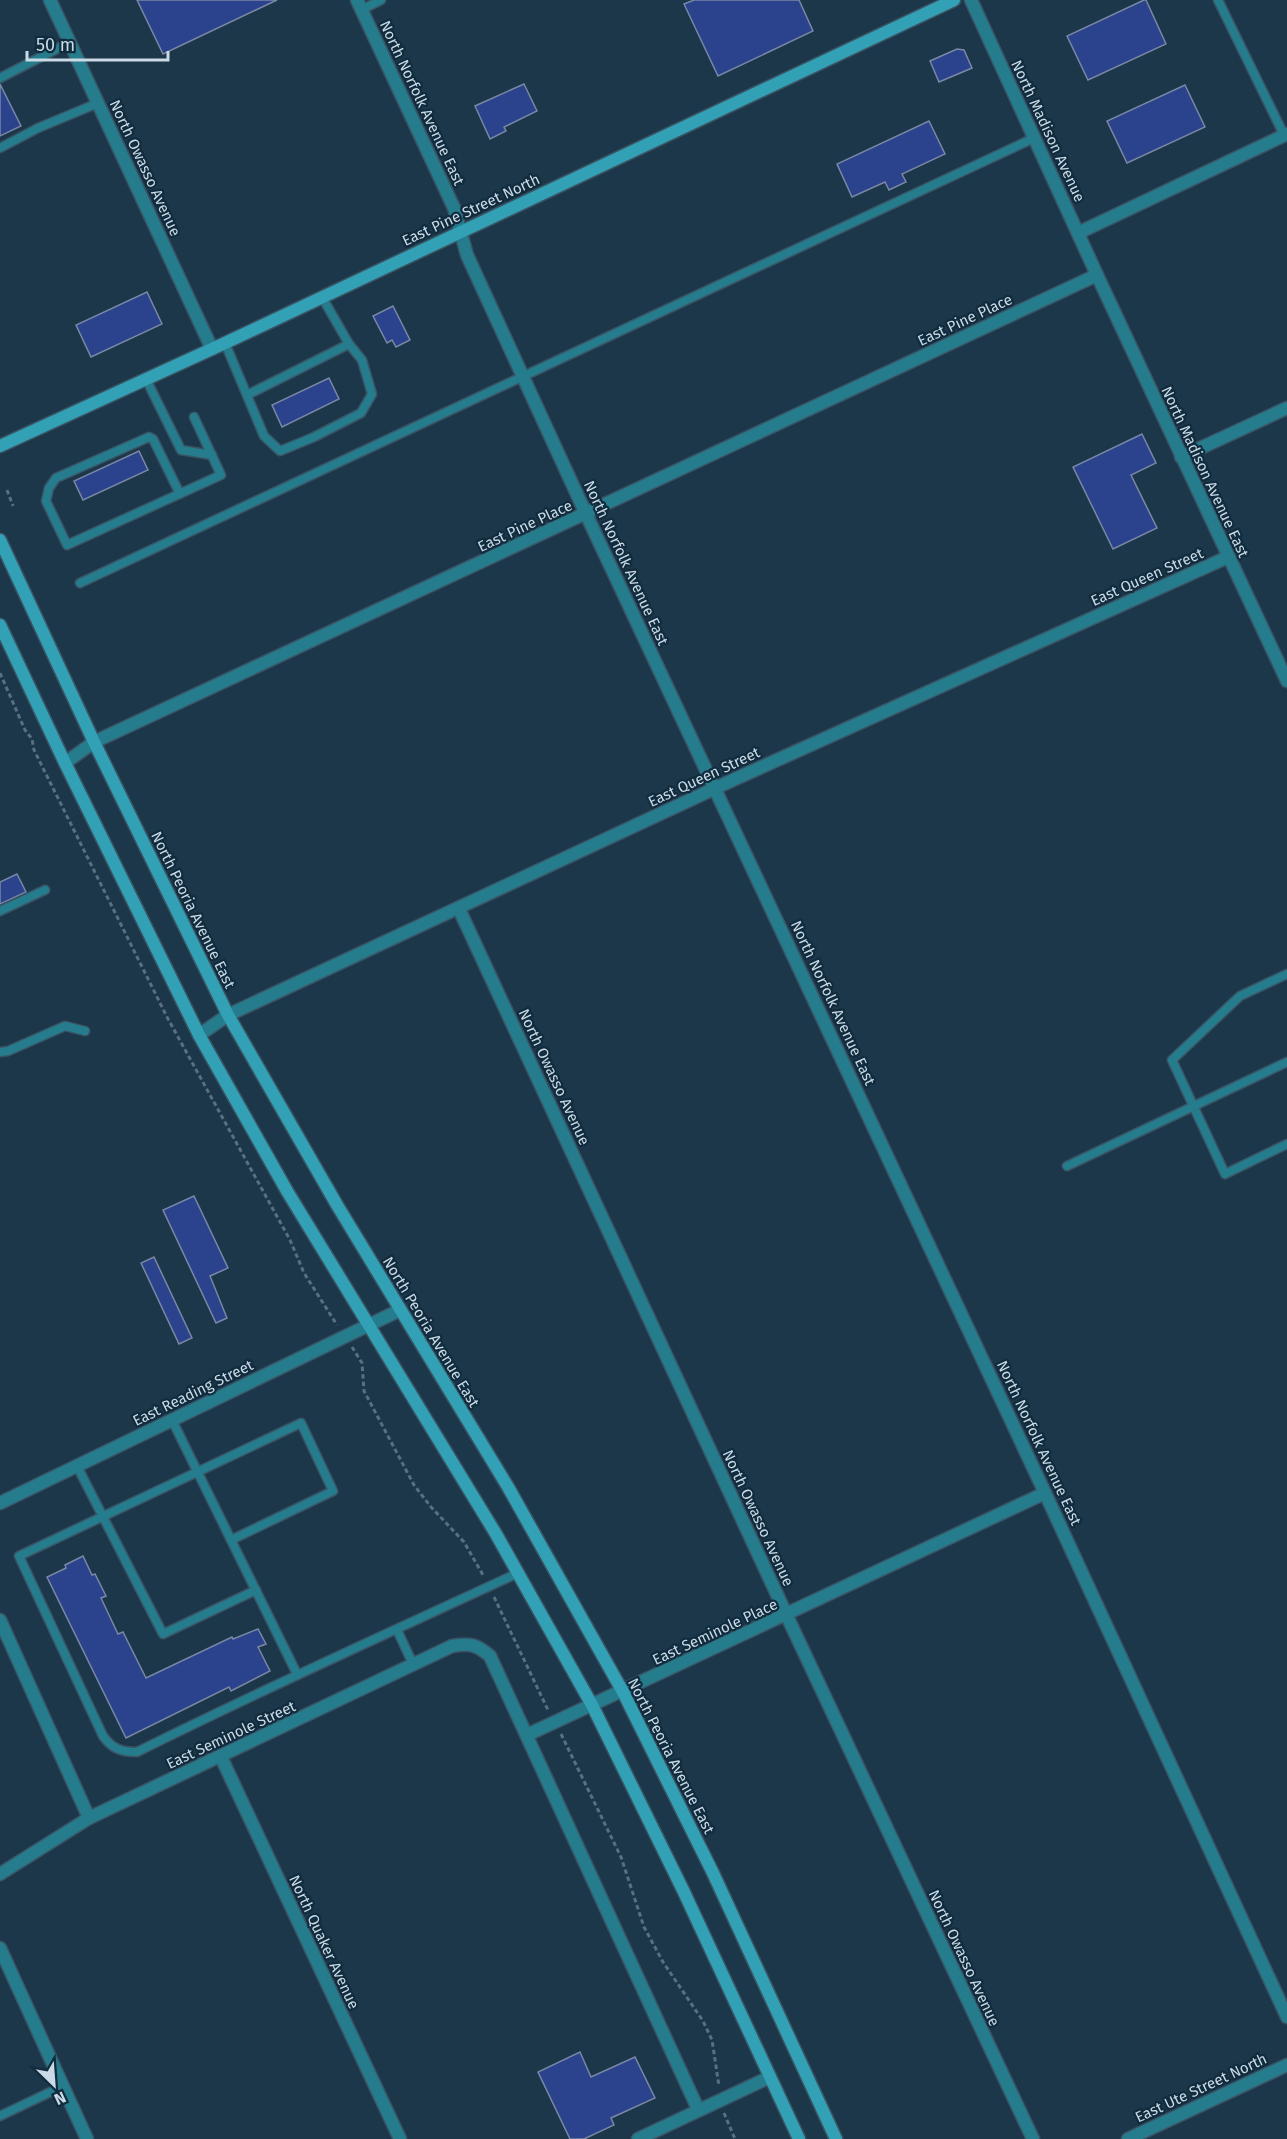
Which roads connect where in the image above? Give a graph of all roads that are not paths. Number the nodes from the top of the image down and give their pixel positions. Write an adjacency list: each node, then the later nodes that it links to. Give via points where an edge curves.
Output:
1 (50, 0): 7 (street, North Owasso Avenue)
2 (381, 0): 6 (lane)
3 (954, 0): 13 (main road, East Pine Street North)
4 (971, 0): 11 (street, North Madison Avenue)
5 (1218, 0): 10 (lane)
6 (359, 5): 13 (street, North Norfolk Avenue East, via 454,208)
7 (70, 42): 8 (lane); 9 (street, North Owasso Avenue)
8 (0, 78)
9 (98, 103): 12 (lane); 19 (street, North Owasso Avenue)
10 (1286, 135): 14 (street)
11 (1034, 138): 14 (street, North Madison Avenue); 20 (lane)
12 (0, 148)
13 (460, 231): 16 (main road, East Pine Street North); 20 (street, North Norfolk Avenue East, via 467,255)
14 (1078, 232): 15 (street, North Madison Avenue)
15 (1097, 275): 27 (street, North Madison Avenue East); 29 (street, East Pine Place)
16 (322, 297): 17 (main road, East Pine Street North); 18 (lane)
17 (225, 343): 19 (main road, East Pine Street North); 22 (lane)
18 (349, 344): 22 (lane); 22 (lane, via 362,360 372,394 361,413 314,437 280,451 264,436)
19 (212, 349): 21 (main road, East Pine Street North)
20 (523, 376): 29 (street, North Norfolk Avenue East); 32 (lane)
21 (146, 379): 25 (main road, East Pine Street North); 26 (lane, via 181,450)
22 (247, 395)
23 (1287, 408): 27 (street)
24 (194, 417): 26 (lane)
25 (0, 446)
26 (212, 455): 28 (lane, via 221,475)
27 (1182, 457): 31 (street, North Madison Avenue East)
28 (180, 494): 28 (lane, via 67,545 46,501 56,478 149,437)
29 (586, 514): 35 (street, East Pine Place); 37 (street, North Norfolk Avenue East)
30 (0, 540): 35 (main road, North Peoria Avenue East)
31 (1228, 557): 34 (street, North Madison Avenue East); 37 (street, East Queen Street)
32 (80, 584)
33 (0, 625): 36 (main road)
34 (1287, 681)
35 (94, 742): 36 (street, East Pine Place); 42 (main road, North Peoria Avenue East)
36 (65, 763): 44 (main road)
37 (716, 788): 39 (street, East Queen Street); 55 (street, North Norfolk Avenue East)
38 (45, 890): 40 (lane)
39 (459, 909): 42 (street, East Queen Street); 61 (street, North Owasso Avenue)
40 (0, 911)
41 (1287, 974): 47 (lane, via 1240,996 1172,1060)
42 (228, 1015): 44 (street, East Queen Street); 50 (main road, North Peoria Avenue East)
43 (85, 1031): 45 (lane, via 65,1026)
44 (199, 1035): 51 (main road)
45 (0, 1052)
46 (1287, 1062): 47 (lane)
47 (1193, 1106): 48 (lane, via 1225,1174); 49 (lane)
48 (1287, 1144)
49 (1067, 1166)
50 (400, 1310): 51 (street, East Reading Street); 66 (main road, North Peoria Avenue East, via 508,1487)
51 (369, 1325): 52 (street, East Reading Street); 59 (main road)
52 (172, 1420): 53 (street, East Reading Street); 54 (lane)
53 (77, 1466): 56 (street, East Reading Street); 57 (lane)
54 (197, 1472): 57 (lane); 58 (lane); 58 (lane, via 301,1424 333,1491)
55 (1045, 1493): 61 (street, East Seminole Place); 73 (street, North Norfolk Avenue East)
56 (0, 1503)
57 (103, 1516): 60 (lane, via 163,1634); 65 (lane, via 19,1556 110,1745 123,1752 137,1752)
58 (231, 1540): 60 (lane)
59 (518, 1573): 63 (lane); 67 (main road)
60 (256, 1590): 65 (lane)
61 (786, 1614): 66 (street, East Seminole Place); 84 (street, North Owasso Avenue)
62 (0, 1620): 70 (street)
63 (396, 1630): 64 (lane); 65 (lane)
64 (413, 1664): 68 (street, East Seminole Street, via 452,1646 468,1643 481,1648 490,1656); 69 (street, East Seminole Street)
65 (297, 1674)
66 (623, 1692): 67 (street, East Seminole Place); 83 (main road, North Peoria Avenue East, via 713,1873)
67 (592, 1705): 68 (street, East Seminole Place); 75 (main road)
68 (527, 1736): 77 (street)
69 (220, 1757): 70 (street, East Seminole Street); 81 (street, North Quaker Avenue)
70 (89, 1818): 71 (street, East Seminole Street)
71 (0, 1874)
72 (0, 1948): 76 (street)
73 (1287, 2017)
74 (1287, 2065): 85 (street, East Ute Street North)
75 (770, 2077): 77 (street); 82 (main road)
76 (63, 2086): 78 (lane); 80 (street)
77 (699, 2109): 79 (street)
78 (0, 2116)
79 (646, 2137)
80 (87, 2139)
81 (400, 2139)
82 (799, 2139)
83 (836, 2139)
84 (1033, 2139)
85 (1128, 2139)

